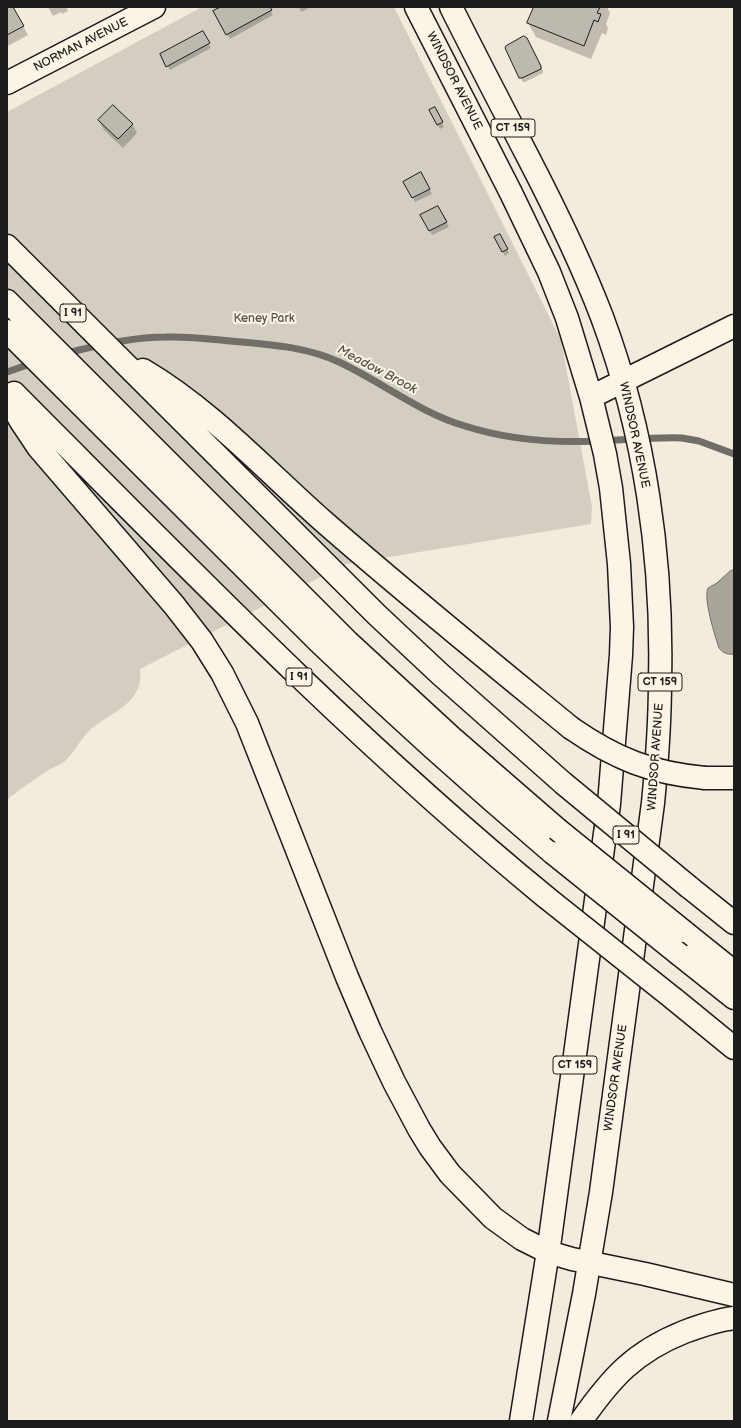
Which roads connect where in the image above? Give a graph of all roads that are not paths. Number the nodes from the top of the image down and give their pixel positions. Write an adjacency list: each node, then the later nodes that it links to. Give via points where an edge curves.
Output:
1 (154, 7): 4 (main road, NORMAN AVENUE)
2 (416, 7): 6 (main road, WINDSOR AVENUE / CT 159)
3 (451, 7): 5 (main road, WINDSOR AVENUE / CT 159)
4 (7, 83)
5 (524, 150): 6 (main road); 12 (main road, WINDSOR AVENUE / CT 159, via 554,208 591,291)
6 (497, 164): 15 (main road, WINDSOR AVENUE / CT 159, via 559,296)
7 (7, 246): 11 (main road, I 91)
8 (7, 301): 18 (main road, bridge, via 348,642 451,737 557,828)
9 (734, 326): 12 (main road)
10 (7, 331): 19 (main road, bridge, via 313,637 440,756 554,853)
11 (119, 358): 16 (main road, bridge, via 178,392 211,419 370,561 571,728 612,754 636,764 677,775); 17 (main road, I 91, bridge, via 377,615 440,674 563,783)
12 (623, 382): 15 (main road); 22 (main road, WINDSOR AVENUE / CT 159, via 634,424 652,523 658,587 658,747 650,830)
13 (7, 386): 20 (main road, I 91, bridge, via 316,694 457,822)
14 (7, 396): 21 (main road, via 38,447 174,605 222,672 247,723 370,1031 408,1109 430,1147 450,1174 494,1218 528,1243)
15 (591, 397): 21 (main road, WINDSOR AVENUE / CT 159, via 611,488 619,564 622,627 620,677 604,849)
16 (734, 778)
17 (734, 923)
18 (734, 972)
19 (734, 998)
20 (734, 1048)
21 (548, 1252): 22 (main road); 25 (main road, WINDSOR AVENUE / CT 159)
22 (590, 1263): 23 (main road); 26 (main road, WINDSOR AVENUE / CT 159)
23 (734, 1295)
24 (734, 1318): 27 (main road, via 694,1328 640,1354 612,1380)
25 (521, 1421)
26 (559, 1421)
27 (581, 1421)

